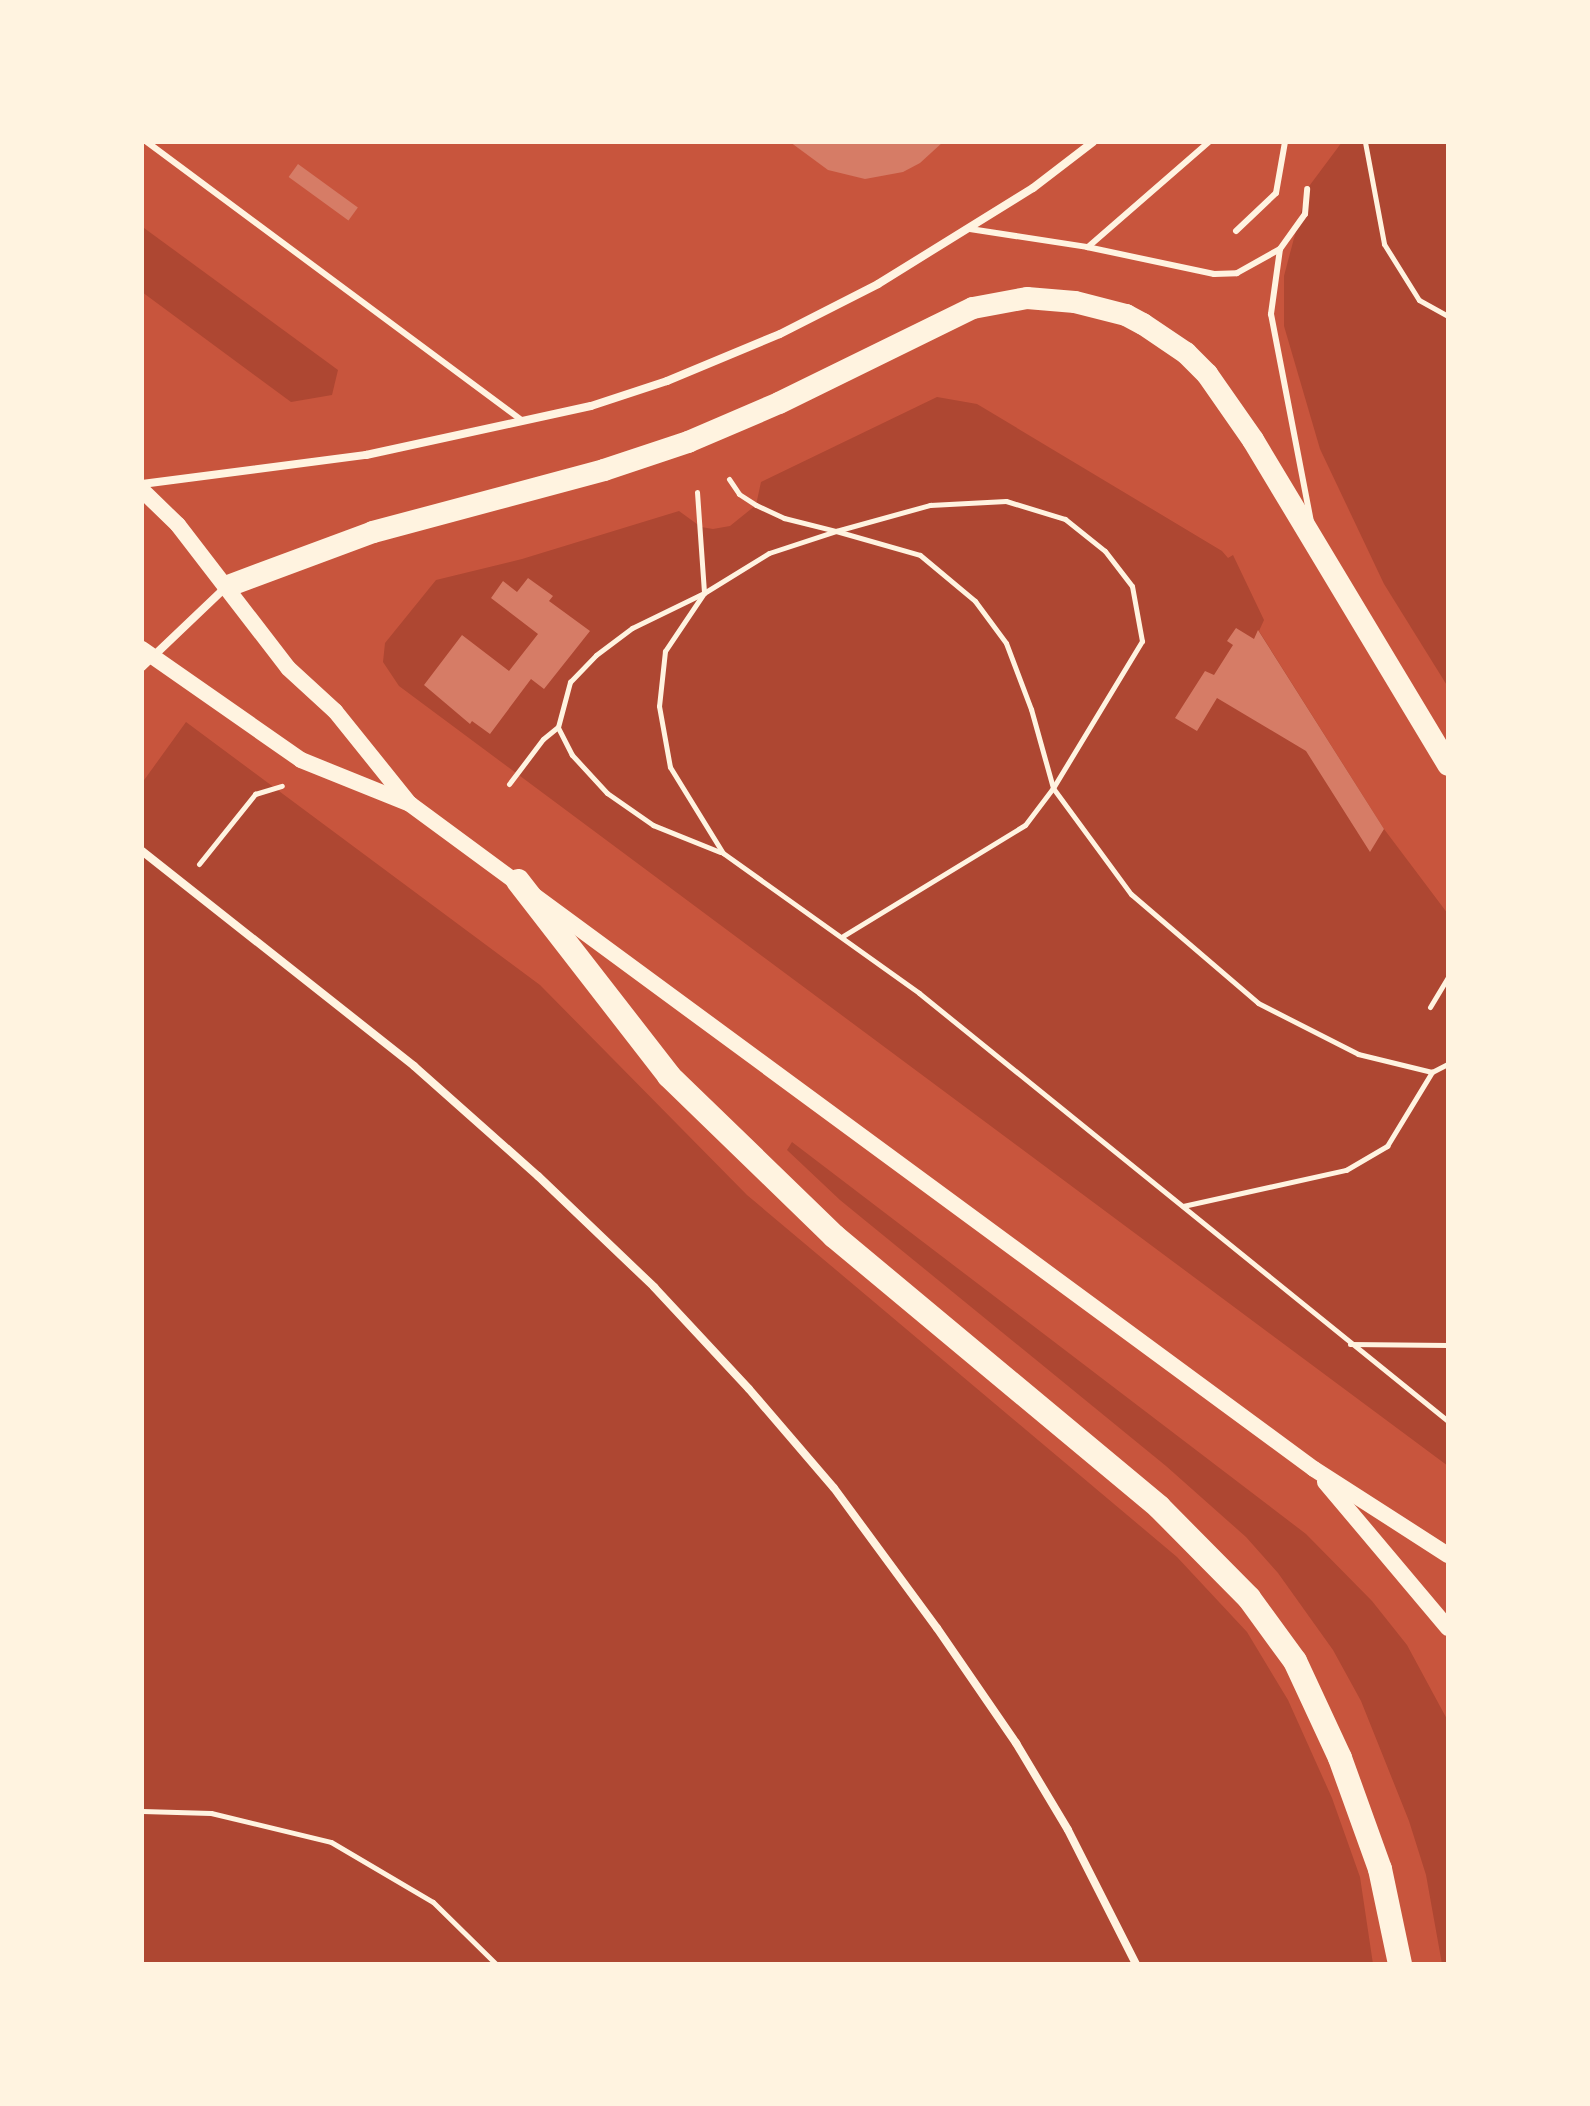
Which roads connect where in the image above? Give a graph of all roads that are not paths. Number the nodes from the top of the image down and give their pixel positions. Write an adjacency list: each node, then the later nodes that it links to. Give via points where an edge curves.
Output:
1 (147, 142): 10 (lane)
2 (1093, 142): 6 (street)
3 (1209, 142): 8 (lane)
4 (1285, 142): 7 (lane, via 1276,193)
5 (1307, 189): 9 (lane, via 1305,214)
6 (970, 229): 8 (lane); 10 (street, via 864,291 718,361 591,406)
7 (1236, 231)
8 (1087, 247): 9 (lane, via 1214,274 1237,273)
9 (1280, 249): 13 (lane, via 1271,314)
10 (522, 420): 11 (street, via 352,458)
11 (142, 484)
12 (142, 490): 14 (main road)
13 (1317, 552): 14 (highway, via 1253,440 1186,353 1126,315 1075,302 1027,298 973,308 688,442 373,532); 16 (highway)
14 (228, 586): 15 (street); 17 (main road, via 288,668 335,711)
15 (145, 657): 17 (main road, via 301,760)
16 (1448, 765)
17 (410, 804): 19 (main road)
18 (142, 851): 23 (street, via 414,1066 654,1287 749,1389 834,1488 1016,1743 1075,1843)
19 (518, 881): 20 (main road); 24 (highway, via 669,1076 834,1236 1159,1507 1249,1598 1295,1661 1340,1758 1380,1869)
20 (1314, 1469): 21 (main road); 22 (main road)
21 (1448, 1555)
22 (1448, 1628)
23 (1136, 1964)
24 (1400, 1964)

